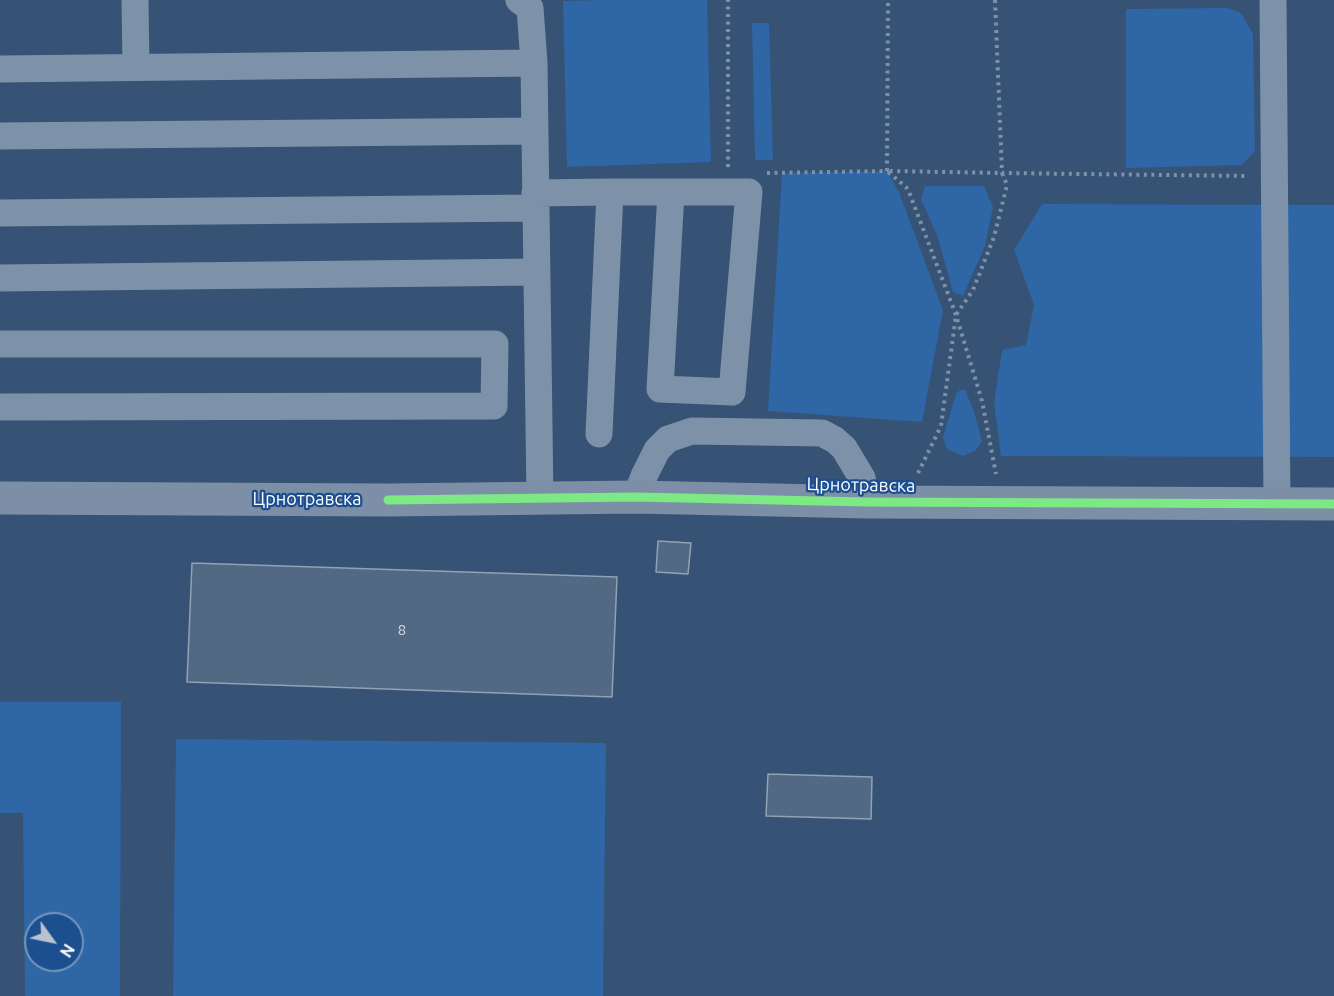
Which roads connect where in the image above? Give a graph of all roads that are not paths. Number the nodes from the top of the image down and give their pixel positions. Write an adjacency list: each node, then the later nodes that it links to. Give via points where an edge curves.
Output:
1 (135, 0): 5 (lane)
2 (519, 0): 4 (lane, via 530,8)
3 (1273, 0): 22 (lane)
4 (534, 63): 5 (lane); 7 (lane)
5 (136, 68): 6 (lane)
6 (0, 69)
7 (534, 130): 8 (lane); 11 (lane)
8 (0, 136)
9 (610, 192): 10 (lane); 11 (lane); 17 (lane)
10 (671, 192): 10 (lane, via 749,192 732,392 660,389)
11 (535, 200): 12 (lane); 13 (lane)
12 (0, 213)
13 (537, 272): 14 (lane); 19 (lane)
14 (0, 278)
15 (0, 344): 16 (lane, via 495,344 494,406)
16 (0, 407)
17 (599, 434)
18 (0, 498): 19 (main road, Црнотравска)
19 (540, 498): 20 (main road, Црнотравска)
20 (636, 498): 21 (main road, Црнотравска); 21 (lane, via 657,450 668,439 692,431 822,433 848,453 862,478)
21 (867, 502): 22 (main road, Црнотравска)
22 (1277, 504): 23 (main road, Црнотравска)
23 (1334, 504)

